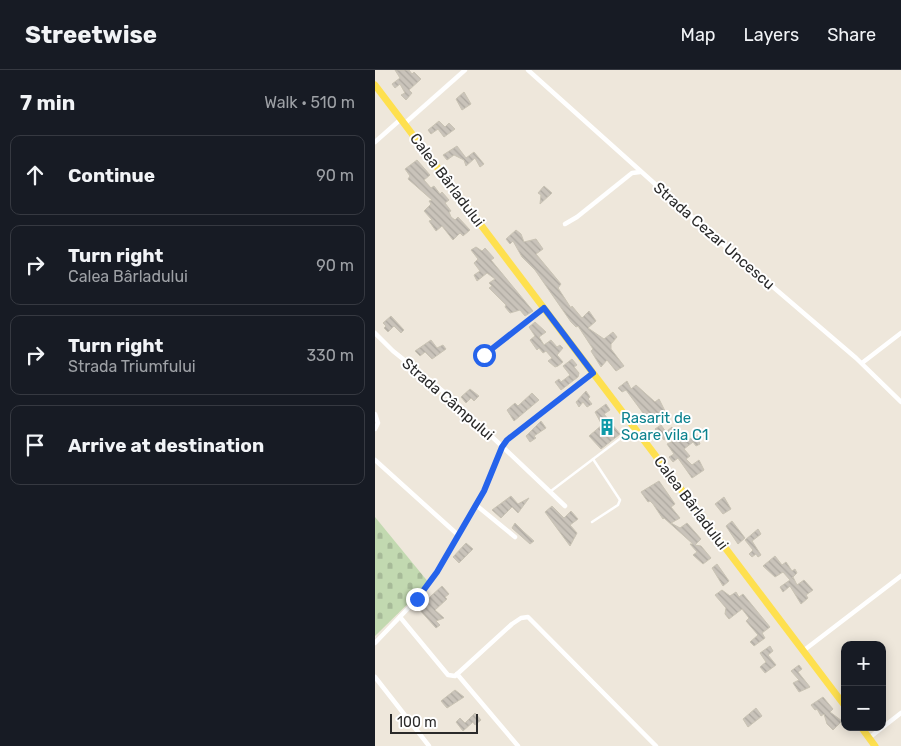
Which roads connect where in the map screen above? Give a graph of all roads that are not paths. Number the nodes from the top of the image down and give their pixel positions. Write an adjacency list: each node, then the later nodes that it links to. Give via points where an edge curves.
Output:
1 (465, 70): 4 (street)
2 (528, 70): 6 (street, Strada Cezar Uncescu)
3 (375, 85): 4 (main road, Calea Bârladului)
4 (402, 122): 5 (street); 8 (main road, Calea Bârladului)
5 (375, 142)
6 (641, 172): 7 (street, via 632,173); 12 (street, Strada Cezar Uncescu)
7 (565, 224)
8 (544, 308): 11 (street); 13 (main road, Calea Bârladului)
9 (375, 333): 18 (street, Strada Câmpului, via 449,396)
10 (901, 333): 12 (street)
11 (484, 355)
12 (863, 363): 14 (street, Strada Cezar Uncescu)
13 (593, 373): 16 (main road, Calea Bârladului); 18 (street)
14 (901, 402)
15 (375, 414): 17 (street, via 378,423)
16 (634, 427): 19 (lane); 30 (main road, Calea Bârladului)
17 (375, 429)
18 (502, 447): 21 (street, Strada Câmpului); 22 (street)
19 (593, 459): 21 (lane); 24 (lane, via 619,500 618,505)
20 (375, 460): 25 (street)
21 (549, 492): 23 (street, Strada Câmpului)
22 (476, 505): 25 (street); 26 (street)
23 (565, 506)
24 (592, 522)
25 (457, 534): 28 (street, via 437,572)
26 (515, 537)
27 (901, 576): 30 (street)
28 (400, 617): 29 (street); 31 (street, via 448,675)
29 (375, 643)
30 (803, 651): 33 (main road, Calea Bârladului)
31 (457, 674): 38 (street); 39 (street, via 513,624 528,617)
32 (375, 677): 37 (street)
33 (841, 701)
34 (901, 714): 36 (street)
35 (864, 731): 36 (main road)
36 (869, 738): 40 (main road)
37 (429, 746)
38 (518, 746)
39 (655, 746)
40 (875, 746)

